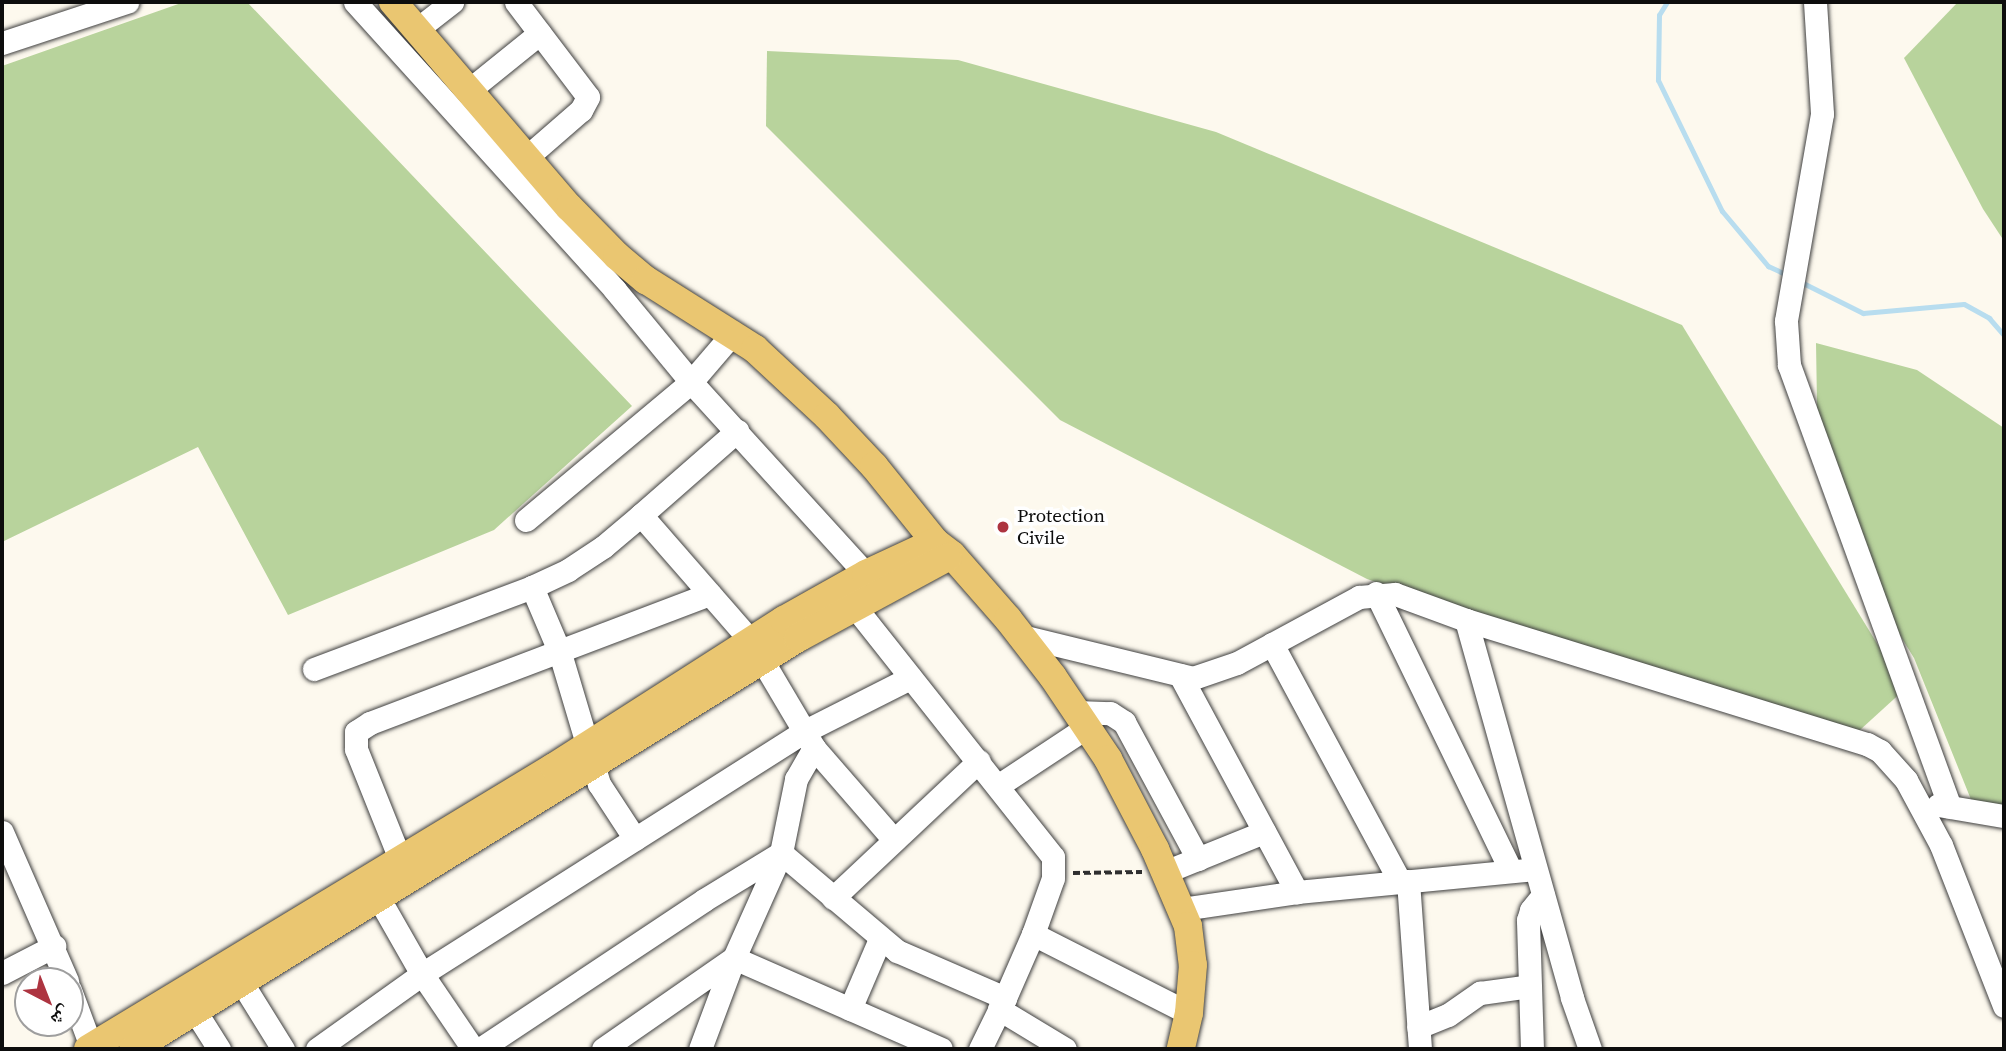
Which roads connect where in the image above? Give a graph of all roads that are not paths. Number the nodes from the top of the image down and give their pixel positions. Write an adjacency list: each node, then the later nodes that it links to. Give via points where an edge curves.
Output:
1 (355, 2): 12 (street)
2 (393, 2): 7 (main road)
3 (452, 2): 7 (street)
4 (516, 2): 8 (street)
5 (1815, 2): 39 (street, via 1822,114 1786,321 1787,351 1795,384)
6 (116, 3): 9 (street)
7 (416, 30): 10 (main road)
8 (540, 33): 10 (street); 11 (street, via 588,97 577,115)
9 (2, 43)
10 (468, 91): 11 (main road)
11 (527, 157): 12 (main road)
12 (557, 210): 13 (main road, via 646,280); 14 (street)
13 (733, 333): 14 (street); 18 (main road, via 827,416)
14 (691, 382): 15 (street); 17 (street)
15 (737, 431): 16 (street); 19 (street)
16 (641, 514): 20 (street, via 603,547); 22 (street)
17 (526, 520)
18 (943, 549): 19 (main road); 23 (main road); 26 (main road)
19 (866, 574): 25 (main road)
20 (532, 587): 29 (street); 30 (street)
21 (1376, 593): 24 (street, via 1395,594); 27 (street, via 1344,603); 49 (street)
22 (709, 594): 28 (street); 29 (street)
23 (854, 606): 25 (main road); 32 (street)
24 (1466, 620): 38 (street, via 1867,744 1890,761); 47 (street)
25 (791, 629): 28 (main road)
26 (1021, 636): 31 (street); 33 (main road)
27 (1272, 644): 31 (street, via 1206,676); 51 (street)
28 (756, 650): 34 (street); 35 (main road)
29 (560, 653): 35 (street); 48 (street, via 356,732 355,748)
30 (314, 669)
31 (1180, 676): 42 (street)
32 (910, 678): 34 (street); 36 (street)
33 (1082, 720): 37 (street); 46 (street, via 1110,713 1125,722); 50 (main road, via 1108,759)
34 (809, 739): 43 (street); 44 (street); 45 (street)
35 (591, 756): 43 (street, via 608,800); 48 (main road)
36 (979, 761): 37 (street); 44 (street)
37 (999, 785): 57 (street, via 1053,858 1054,873)
38 (1917, 802): 39 (street); 67 (street, via 1941,845)
39 (1950, 807): 40 (street)
40 (2004, 816)
41 (2, 831): 59 (street)
42 (1264, 832): 46 (street); 53 (street)
43 (635, 839): 63 (street)
44 (894, 840): 55 (street)
45 (781, 853): 55 (street); 60 (street); 73 (street)
46 (1198, 859): 50 (street)
47 (1535, 869): 49 (street); 54 (street)
48 (404, 870): 52 (main road)
49 (1511, 871): 51 (street)
50 (1165, 872): 56 (main road)
51 (1404, 882): 53 (street); 72 (street)
52 (373, 889): 63 (street); 64 (main road); 76 (main road)
53 (1297, 892): 56 (street)
54 (1543, 895): 65 (street, via 1528,920); 87 (street)
55 (834, 898): 58 (street)
56 (1182, 909): 70 (main road, via 1193,965)
57 (1033, 934): 66 (street); 70 (street)
58 (880, 939): 66 (street); 68 (street)
59 (54, 946): 61 (street); 62 (street)
60 (734, 958): 68 (street); 74 (street); 75 (street)
61 (62, 967)
62 (2, 973)
63 (422, 974): 80 (street); 81 (street)
64 (242, 983): 69 (main road); 79 (street)
65 (1530, 986): 72 (street, via 1480,993); 86 (street)
66 (1002, 1004): 83 (street); 84 (street)
67 (2004, 1006)
68 (850, 1009): 82 (street)
69 (195, 1011): 77 (main road); 78 (street)
70 (1189, 1013): 85 (main road)
71 (84, 1029): 76 (street)
72 (1419, 1038)
73 (494, 1045)
74 (612, 1047)
75 (707, 1047)
76 (91, 1049)
77 (133, 1049)
78 (219, 1049)
79 (283, 1049)
80 (317, 1049)
81 (474, 1049)
82 (941, 1049)
83 (980, 1049)
84 (1065, 1049)
85 (1181, 1049)
86 (1532, 1049)
87 (1590, 1049)

